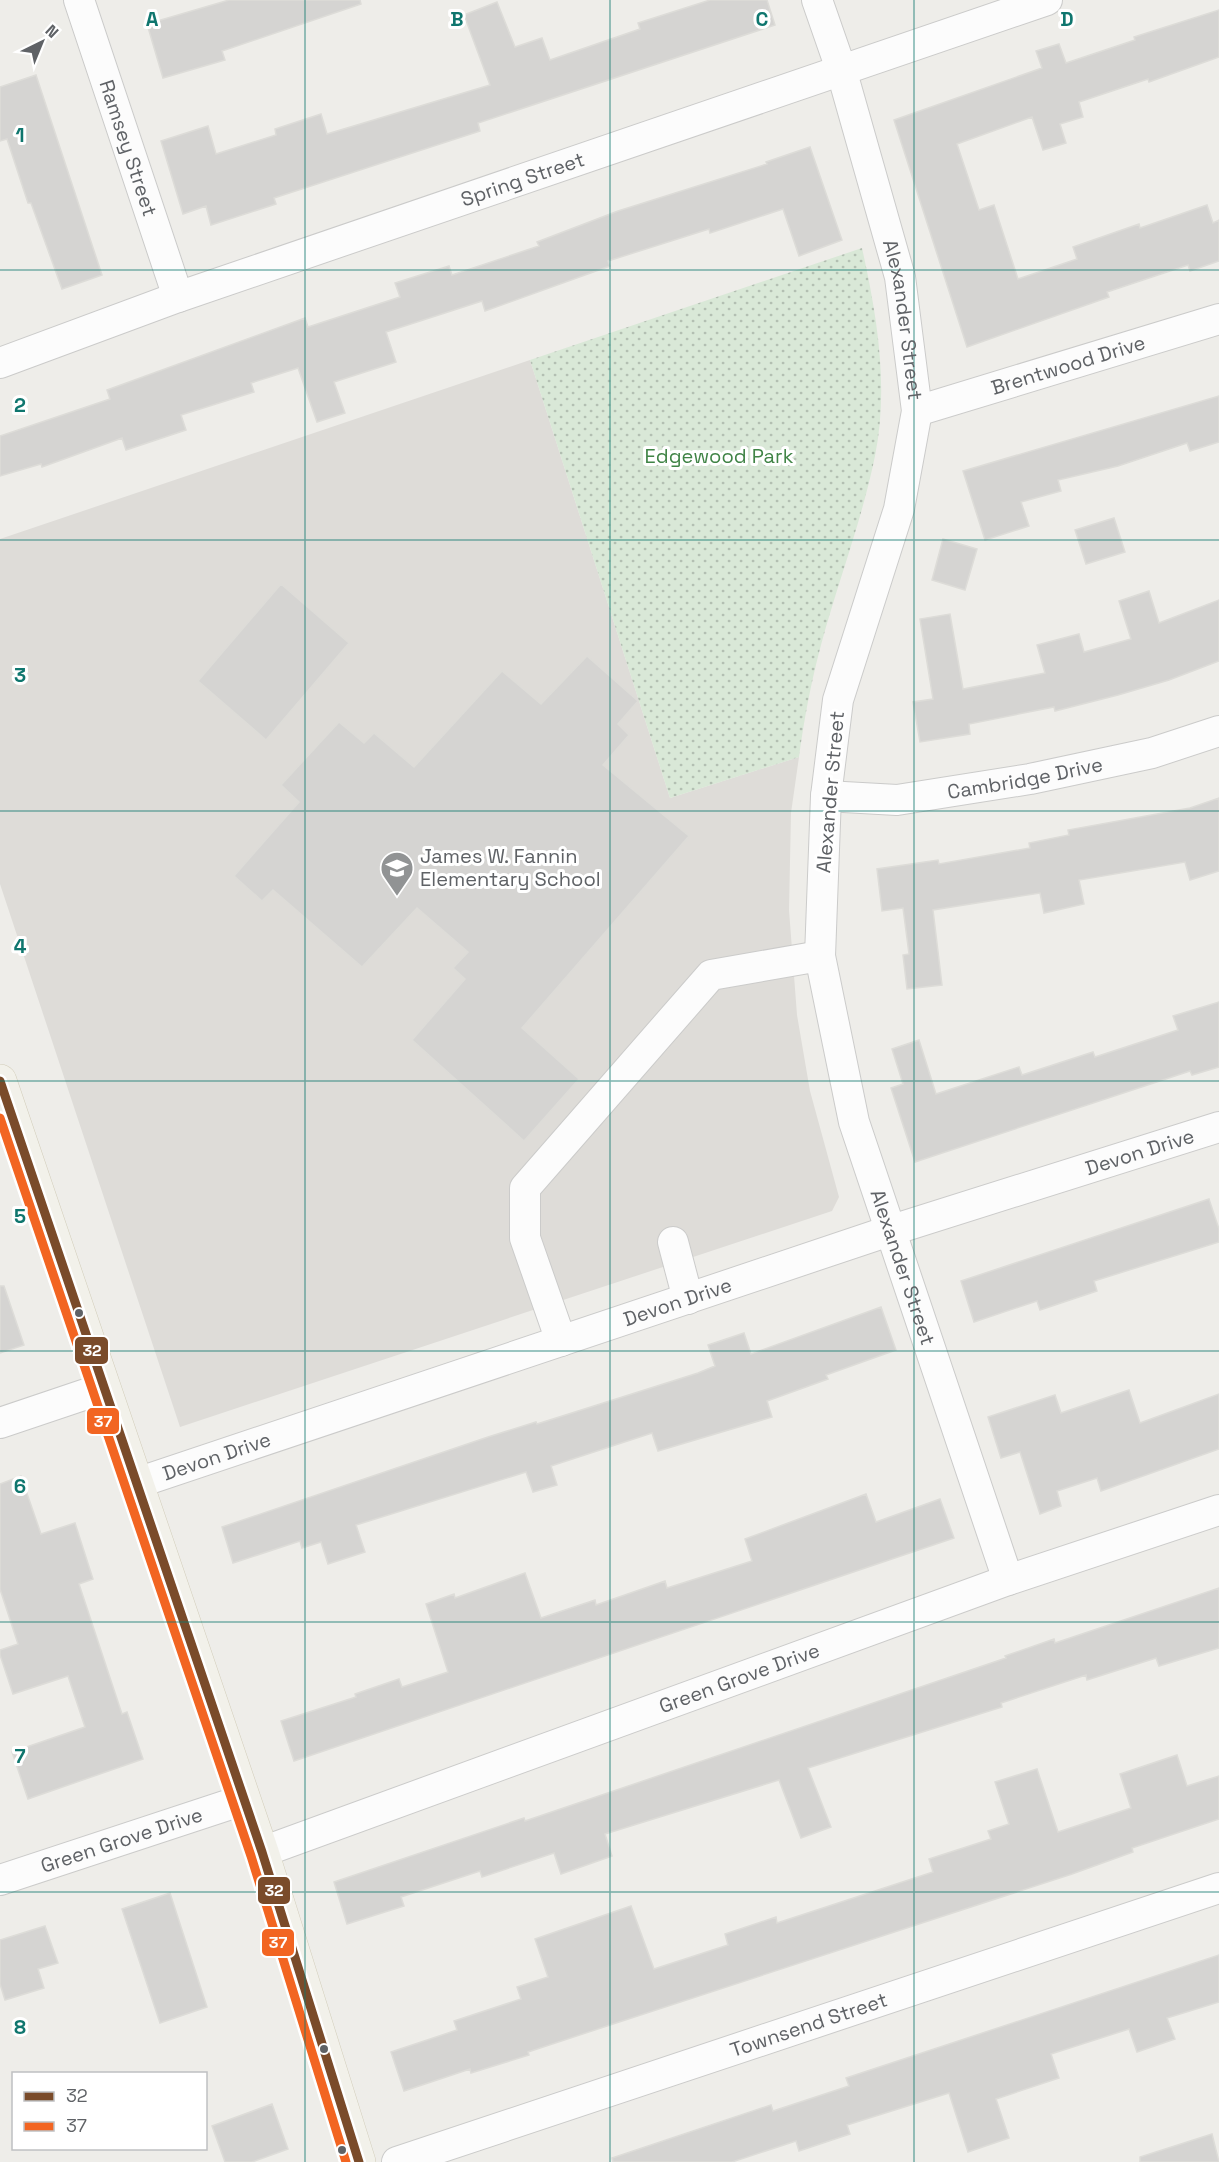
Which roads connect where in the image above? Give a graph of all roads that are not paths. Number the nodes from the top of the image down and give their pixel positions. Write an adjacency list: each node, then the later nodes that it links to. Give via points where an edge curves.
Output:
1 (79, 0): 5 (street, Ramsey Street)
2 (817, 0): 4 (street, Alexander Street)
3 (1047, 0): 4 (street, Spring Street)
4 (841, 69): 5 (street, Spring Street); 8 (street, Alexander Street, via 900,277)
5 (178, 297): 7 (street, Spring Street)
6 (1219, 319): 8 (street, Brentwood Drive)
7 (0, 363)
8 (916, 411): 10 (street, Alexander Street, via 899,509 838,700)
9 (1219, 731): 10 (street, Cambridge Drive, via 1152,753 1030,779 897,800)
10 (826, 796): 11 (street, Alexander Street)
11 (820, 956): 14 (street, Alexander Street, via 854,1122); 17 (street, via 711,975 525,1188 525,1238)
12 (0, 1081): 18 (main road)
13 (1219, 1127): 14 (street, Devon Drive)
14 (889, 1232): 16 (street, Devon Drive); 22 (street, Alexander Street)
15 (674, 1242): 16 (street)
16 (688, 1299): 17 (street, Devon Drive)
17 (561, 1341): 20 (street, Devon Drive)
18 (104, 1388): 19 (street); 20 (main road)
19 (0, 1423)
20 (137, 1483): 23 (main road)
21 (1219, 1510): 22 (street, Green Grove Drive)
22 (1008, 1580): 24 (street, Green Grove Drive)
23 (243, 1800): 24 (main road); 25 (street, Green Grove Drive)
24 (262, 1852): 27 (main road)
25 (0, 1880)
26 (1219, 1888): 28 (street, Townsend Street)
27 (359, 2162)
28 (397, 2162)

